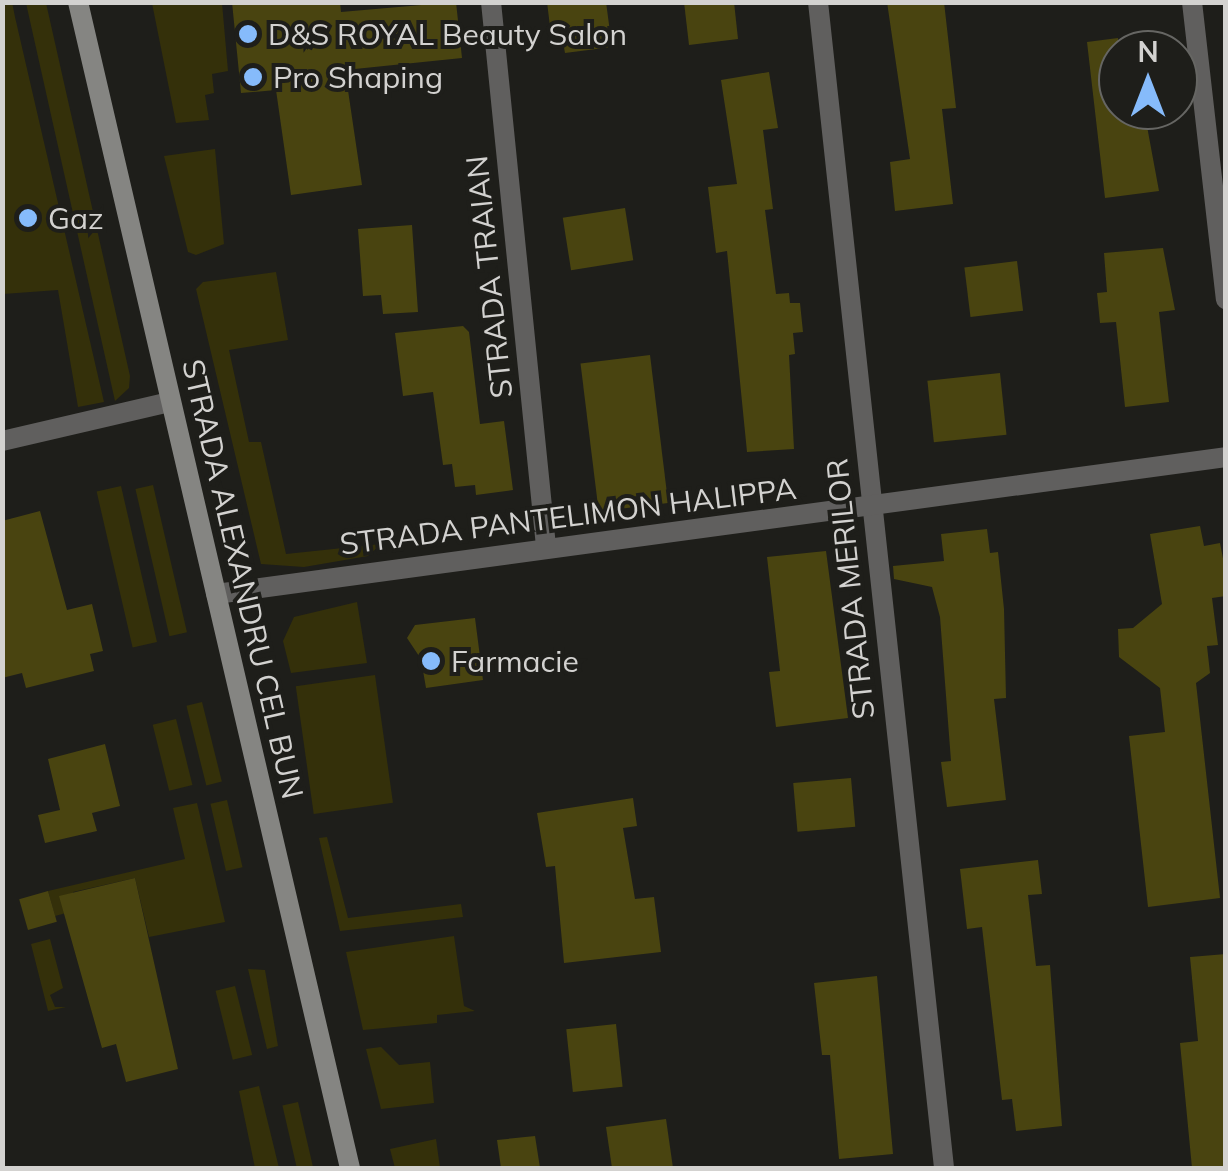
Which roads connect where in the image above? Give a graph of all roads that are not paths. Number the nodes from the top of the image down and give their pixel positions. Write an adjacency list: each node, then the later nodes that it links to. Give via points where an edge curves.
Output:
1 (78, 2): 6 (main road, STRADA ALEXANDRU CEL BUN)
2 (491, 2): 10 (street, STRADA TRAIAN)
3 (818, 2): 9 (street, STRADA MERILOR)
4 (1192, 2): 5 (street)
5 (1226, 298)
6 (169, 402): 7 (street); 11 (main road, STRADA ALEXANDRU CEL BUN)
7 (2, 441)
8 (1226, 458): 9 (street, STRADA PANTELIMON HALIPPA)
9 (870, 508): 10 (street, STRADA PANTELIMON HALIPPA); 13 (street, STRADA MERILOR)
10 (546, 546): 11 (street, STRADA PANTELIMON HALIPPA)
11 (216, 594): 12 (main road, STRADA ALEXANDRU CEL BUN)
12 (350, 1168)
13 (944, 1168)

